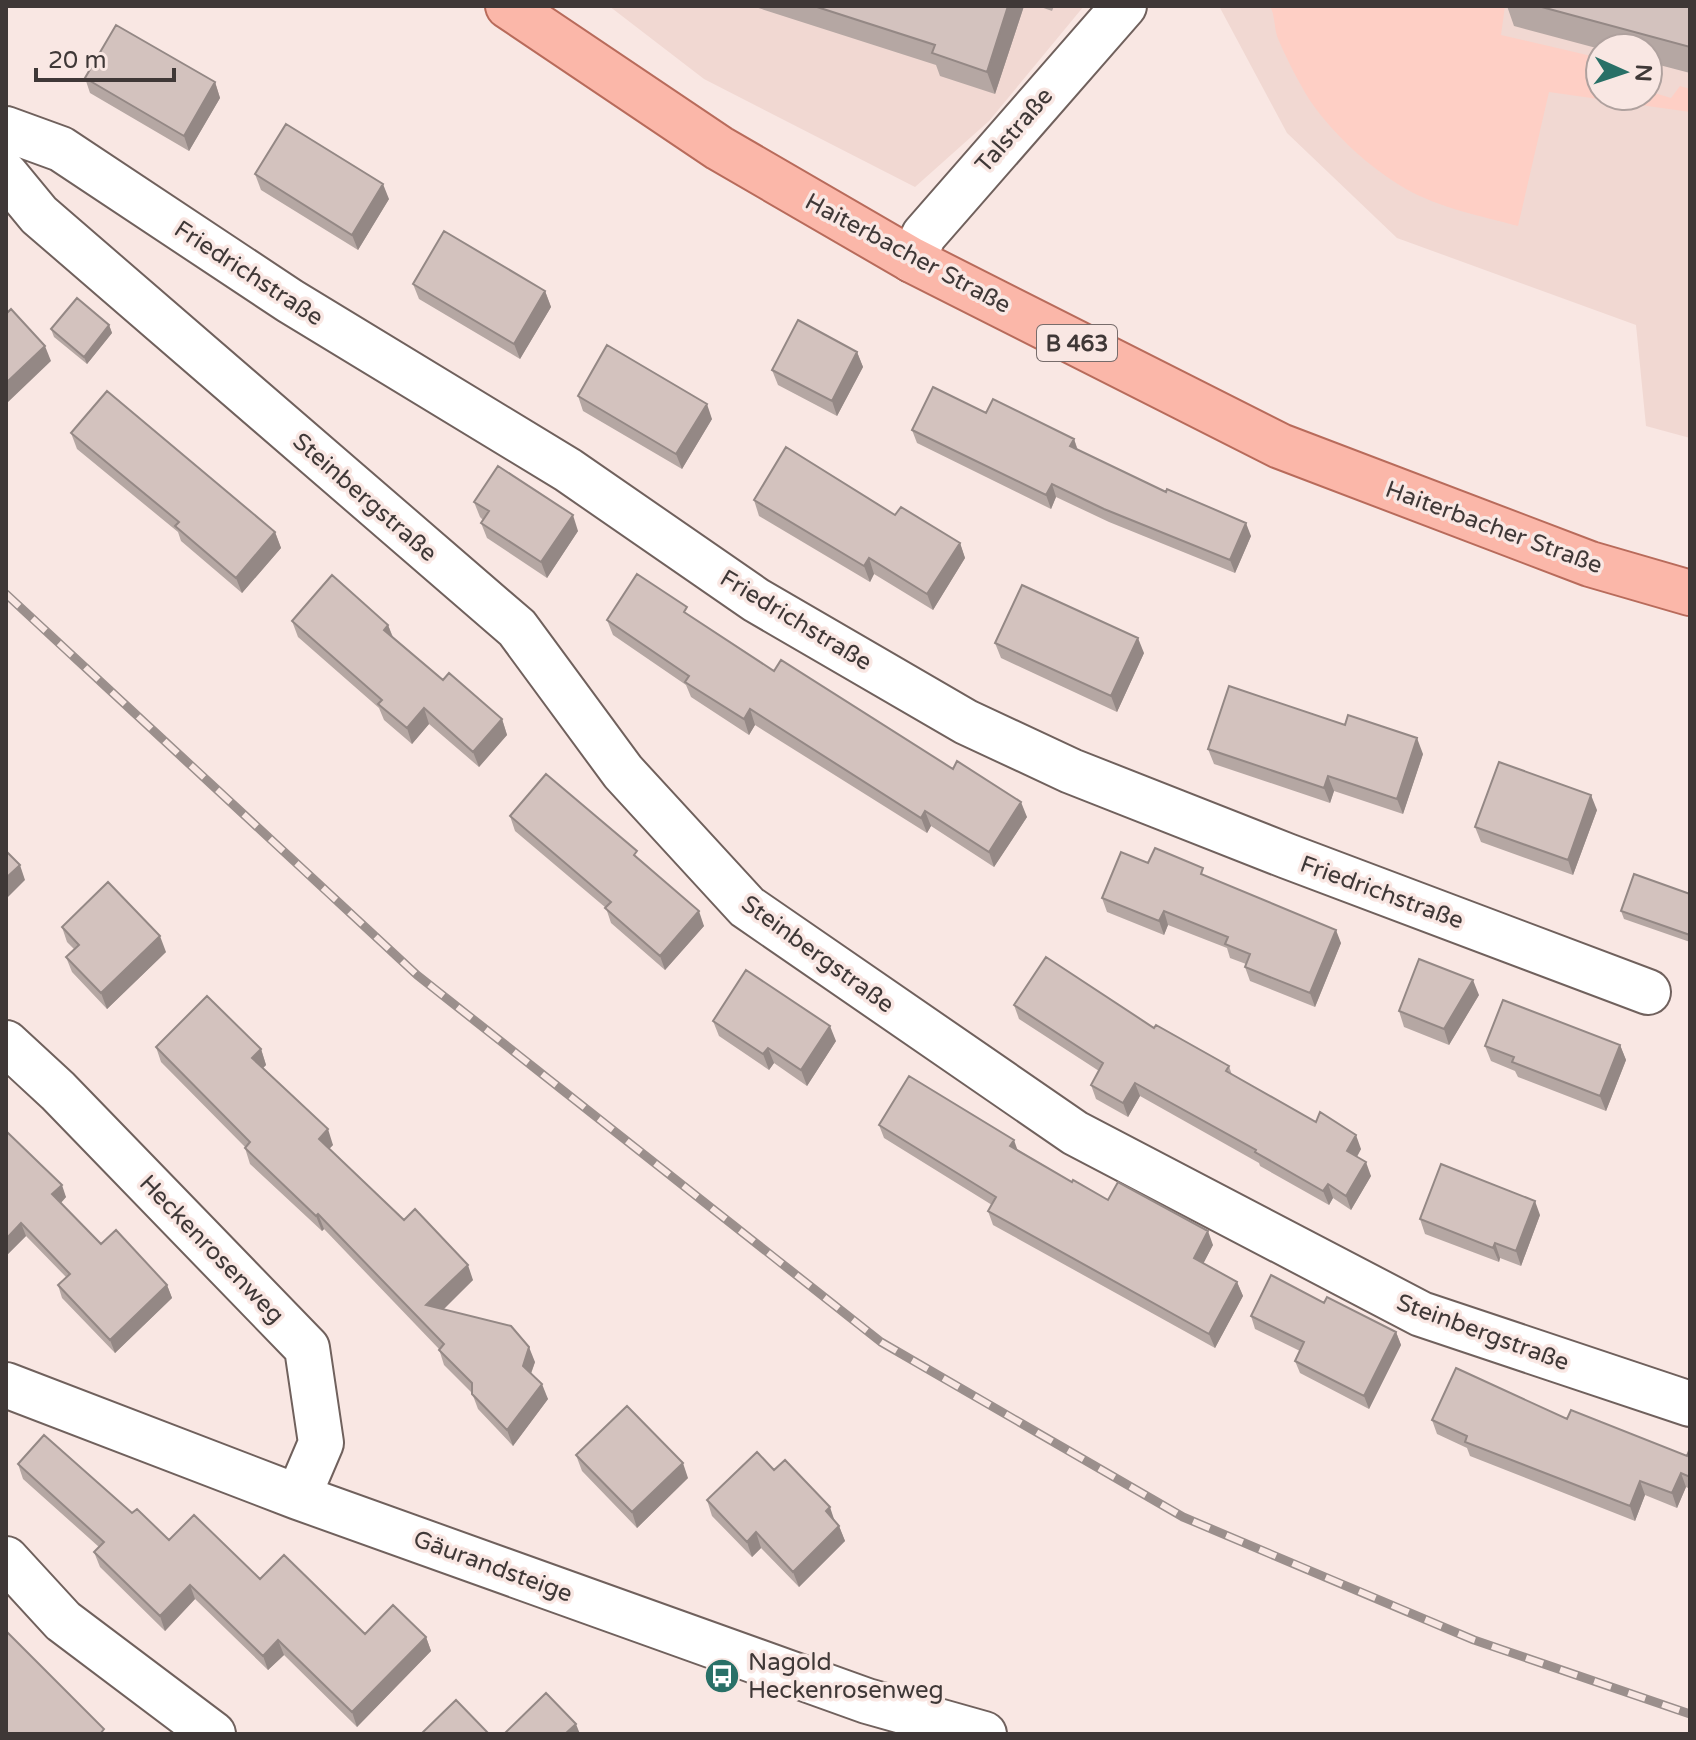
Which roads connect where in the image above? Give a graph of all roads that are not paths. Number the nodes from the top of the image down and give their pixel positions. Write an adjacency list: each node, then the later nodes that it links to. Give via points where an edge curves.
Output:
1 (508, 6): 5 (main road, Haiterbacher Straße / B 463, via 719,148)
2 (1124, 6): 5 (street, Talstraße, via 924,235)
3 (6, 129): 7 (street, Friedrichstraße, via 61,149 290,301 568,470 756,600 966,722 1071,771)
4 (6, 175): 10 (street, Steinbergstraße, via 39,215 517,628 623,772 747,907 1102,1148 1421,1314)
5 (912, 260): 6 (main road, Haiterbacher Straße / B 463, via 1280,446 1590,564)
6 (1690, 593)
7 (1648, 992)
8 (6, 1043): 11 (street, Heckenrosenweg, via 307,1348 321,1443)
9 (6, 1385): 11 (street, Gäurandsteige)
10 (1690, 1404)
11 (298, 1497): 13 (street, Gäurandsteige)
12 (6, 1559): 14 (street, via 63,1621)
13 (857, 1717): 15 (street, Gäurandsteige)
14 (213, 1734)
15 (984, 1734)

